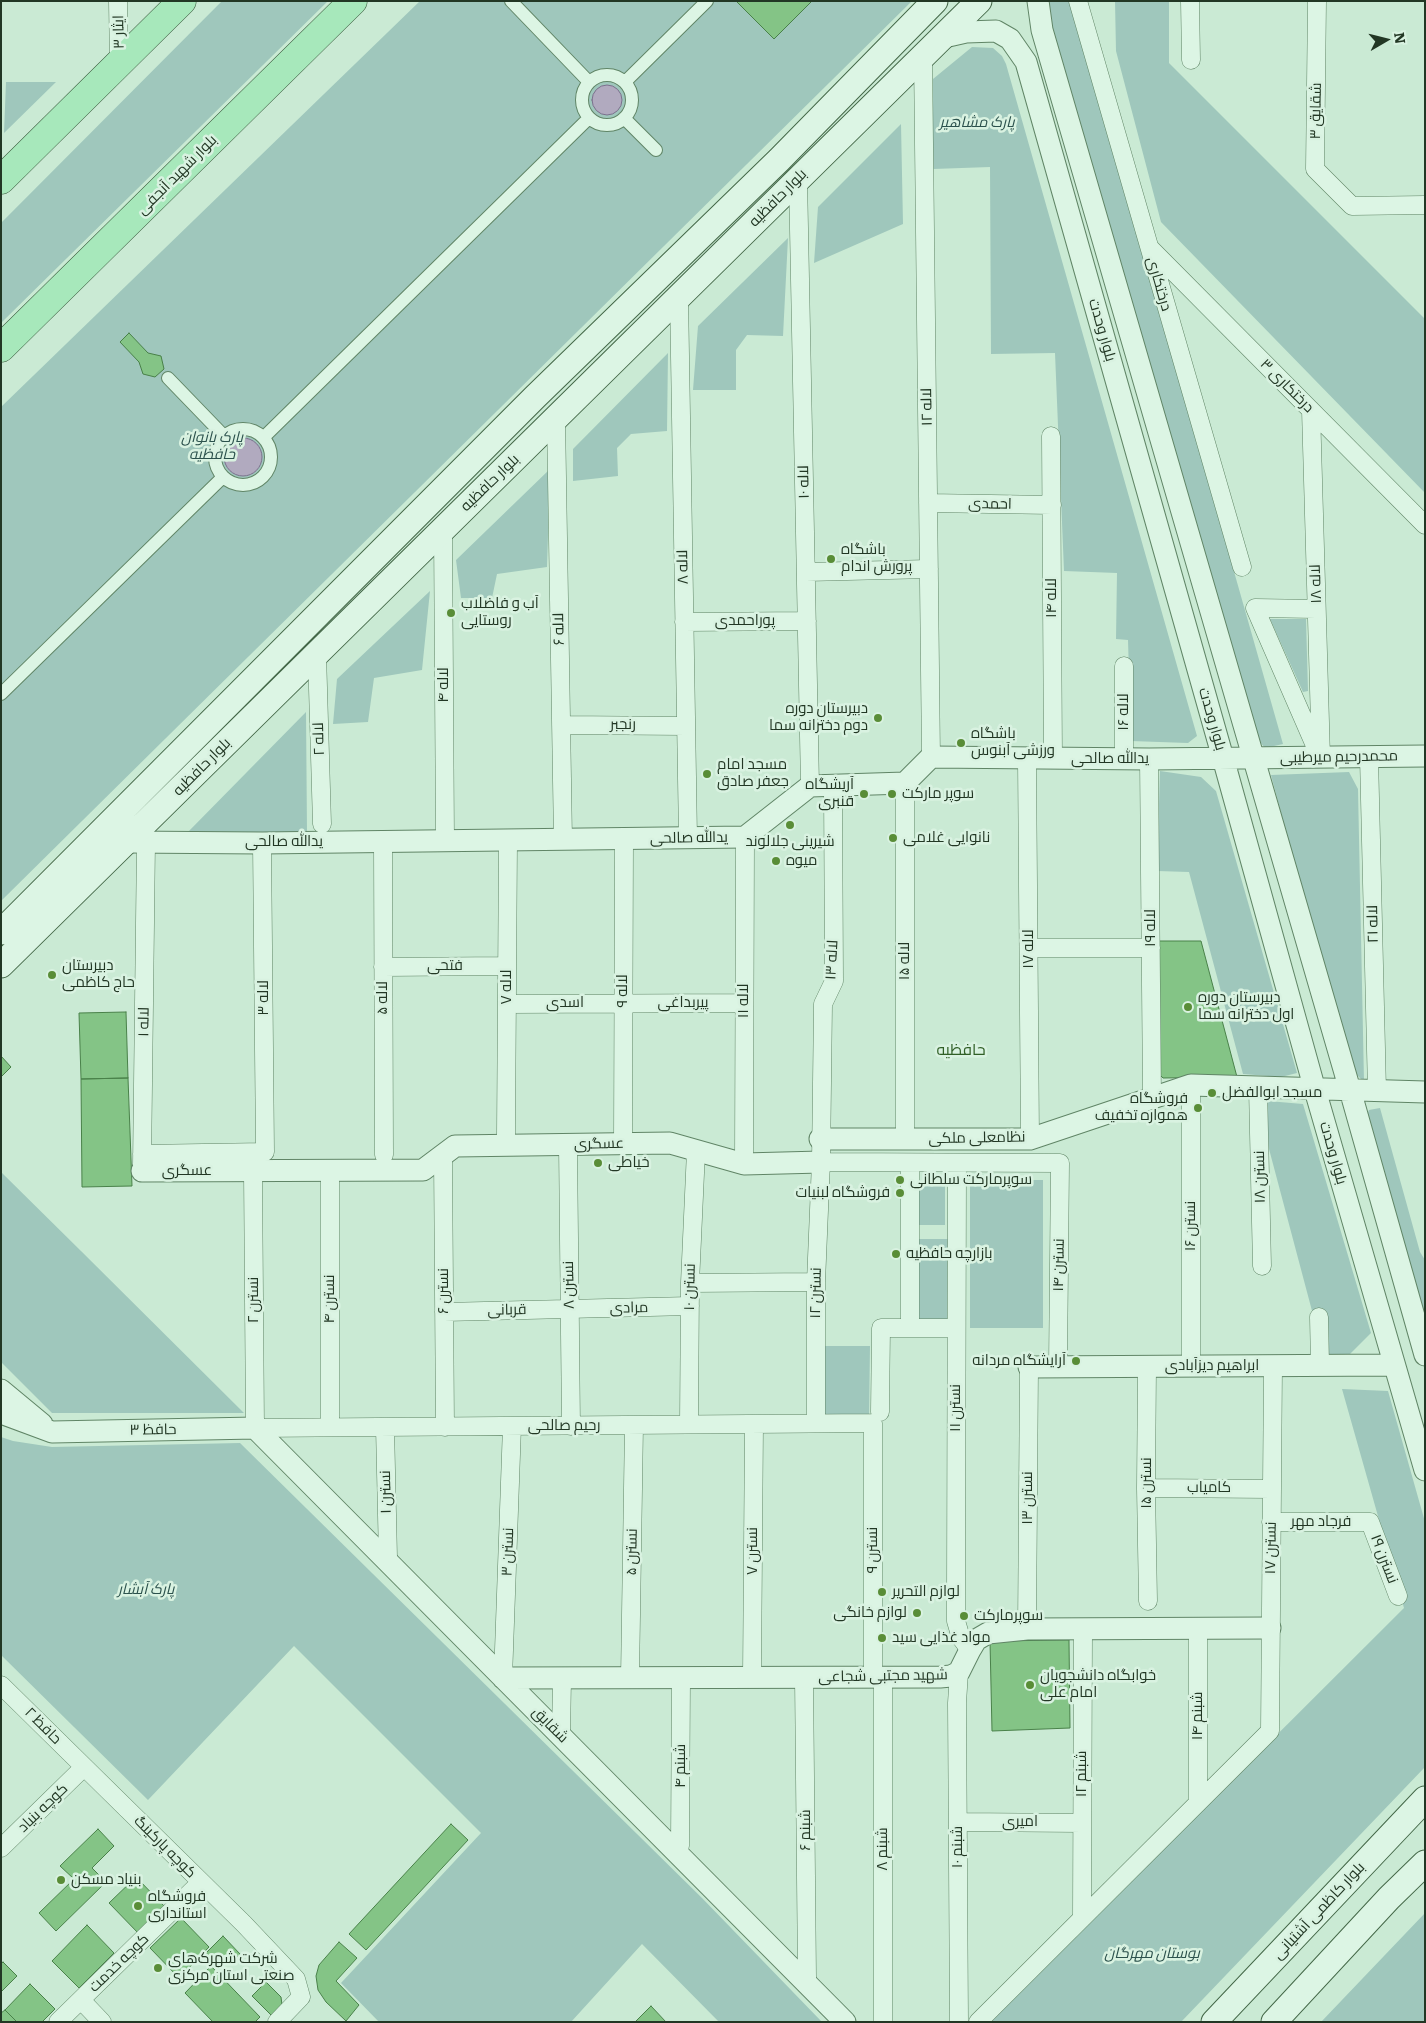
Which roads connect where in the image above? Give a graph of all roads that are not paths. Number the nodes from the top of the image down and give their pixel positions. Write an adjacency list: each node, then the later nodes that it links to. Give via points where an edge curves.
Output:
1 (118, 1): 15 (street, ایثار ۳)
2 (182, 1): 15 (main road)
3 (353, 1): 26 (main road, بلوار شهید آنجفی)
4 (511, 1): 16 (street)
5 (707, 1): 17 (street)
6 (935, 1): 28 (main road, بلوار حافظیه, via 779,160)
7 (980, 1): 12 (main road, بلوار حافظیه)
8 (1038, 1): 54 (street, بلوار وحدت, via 1042,30)
9 (1078, 1): 24 (street, درختکاری)
10 (1190, 1): 14 (street)
11 (1317, 1): 23 (street, شقایق ۳, via 1316,169 1352,206)
12 (944, 37): 13 (main road, بلوار حافظیه); 53 (street, بلوار وحدت, via 996,31 1010,39 1026,62)
13 (923, 56): 21 (main road, بلوار حافظیه); 35 (street, لاله ۱۲)
14 (1191, 60)
15 (119, 63): 22 (main road)
16 (589, 82): 17 (street, via 607,74); 18 (street, via 581,100)
17 (625, 82): 19 (street, via 632,100)
18 (589, 118): 19 (street, via 606,125 616,124); 33 (street)
19 (624, 118): 20 (street)
20 (656, 150)
21 (798, 178): 25 (main road, بلوار حافظیه); 41 (street, لاله ۱۰)
22 (1, 180)
23 (1425, 205)
24 (1148, 246): 29 (street, درختکاری ۳); 39 (street, درختکاری)
25 (679, 296): 30 (main road, بلوار حافظیه); 44 (street, لاله ۸)
26 (1, 348)
27 (168, 378): 31 (street)
28 (535, 397): 30 (main road); 64 (main road, بلوار حافظیه)
29 (1311, 410): 37 (street, درختکاری ۳); 42 (street, لاله ۱۸)
30 (556, 418): 38 (main road, بلوار حافظیه); 48 (street, لاله ۶)
31 (224, 436): 33 (street, via 246,428); 34 (street, via 216,449 215,459)
32 (1051, 436): 36 (street, لاله ۱۴)
33 (264, 437): 34 (street, via 272,455 267,474 250,485 240,486)
34 (223, 477): 47 (street)
35 (928, 503): 36 (street, احمدی); 40 (street, لاله ۱۲)
36 (1052, 505): 57 (street, لاله ۱۴)
37 (1425, 525)
38 (443, 528): 45 (main road, بلوار حافظیه); 70 (street, لاله ۴)
39 (1242, 567)
40 (929, 569): 41 (street); 51 (street, لاله ۱۲)
41 (806, 572): 43 (street, لاله ۱۰)
42 (1316, 609): 55 (street, لاله ۱۸); 55 (street, via 1255,608)
43 (807, 621): 44 (street, پوراحمدی); 62 (street, لاله ۱۰)
44 (684, 622): 49 (street, لاله ۸)
45 (317, 654): 63 (street, لاله ۲); 64 (main road, بلوار حافظیه)
46 (1124, 666): 58 (street, لاله ۱۶)
47 (1, 694)
48 (561, 725): 49 (street, رنجبر); 69 (street, لاله ۶)
49 (686, 726): 65 (street, لاله ۸)
50 (1425, 756): 52 (street, محمدرحیم میرطیبی)
51 (931, 757): 56 (street, یدالله صالحی); 60 (street)
52 (1369, 757): 55 (street, محمدرحیم میرطیبی); 86 (street, لاله ۲۱)
53 (1223, 758): 54 (street, محمدرحیم میرطیبی); 59 (street, یدالله صالحی); 84 (street, بلوار وحدت)
54 (1253, 758): 55 (street, محمدرحیم میرطیبی); 85 (street, بلوار وحدت)
55 (1320, 758)
56 (1027, 759): 57 (street, یدالله صالحی); 74 (street, لاله ۱۷)
57 (1053, 759): 58 (street, یدالله صالحی)
58 (1124, 759): 59 (street, یدالله صالحی)
59 (1149, 759): 75 (street, لاله ۱۹)
60 (905, 784): 61 (street); 92 (street, لاله ۱۵)
61 (833, 785): 62 (street); 91 (street, لاله ۱۳, via 834,981 823,1004)
62 (810, 786): 66 (street, یدالله صالحی)
63 (322, 824)
64 (127, 836): 72 (street, یدالله صالحی); 73 (main road, بلوار حافظیه); 76 (main road, بلوار حافظیه); 99 (street, لاله ۱)
65 (688, 838): 66 (street, یدالله صالحی); 67 (street, یدالله صالحی)
66 (745, 838): 80 (street, لاله ۱۱)
67 (624, 839): 69 (street, یدالله صالحی); 79 (street, لاله ۹)
68 (508, 840): 69 (street, یدالله صالحی); 70 (street, یدالله صالحی); 77 (street, لاله ۷)
69 (563, 840)
70 (445, 841): 71 (street, یدالله صالحی)
71 (383, 842): 72 (street, یدالله صالحی); 78 (street, لاله ۵)
72 (262, 843): 99 (street, لاله ۳, via 265,1152)
73 (1, 932)
74 (1028, 948): 75 (street); 90 (street, لاله ۱۷)
75 (1151, 948): 88 (street, لاله ۱۹)
76 (1, 965)
77 (507, 966): 78 (street, فتحی); 81 (street, لاله ۷)
78 (383, 967): 97 (street, لاله ۵)
79 (623, 1003): 80 (street, پیربداغی); 81 (street, اسدی); 94 (street, لاله ۹)
80 (744, 1003): 104 (street, لاله ۱۱)
81 (507, 1004): 89 (street, لاله ۷)
82 (1190, 1085): 83 (street, نظامعلی ملکی); 88 (street, نظامعلی ملکی); 121 (street, نسترن ۱۶)
83 (1258, 1088): 84 (street, نظامعلی ملکی); 108 (street, نسترن ۱۸)
84 (1315, 1090): 85 (street, نظامعلی ملکی); 119 (street, بلوار وحدت)
85 (1350, 1090): 86 (street, نظامعلی ملکی); 117 (street, بلوار وحدت)
86 (1377, 1091): 87 (street, نظامعلی ملکی)
87 (1425, 1092)
88 (1152, 1097): 90 (street, نظامعلی ملکی)
89 (506, 1134)
90 (1030, 1138): 93 (street, نظامعلی ملکی)
91 (820, 1139): 92 (street, نظامعلی ملکی); 100 (street, لاله ۱۳)
92 (905, 1139): 93 (street, نظامعلی ملکی)
93 (936, 1139): 102 (street)
94 (623, 1144): 95 (street, عسگری); 96 (street, عسگری, via 670,1143)
95 (568, 1145): 98 (street, عسگری, via 455,1146); 112 (street, نسترن ۸)
96 (696, 1151): 104 (street, عسگری); 110 (street, نسترن ۱۰)
97 (384, 1155)
98 (443, 1156): 106 (street, عسگری, via 423,1170); 113 (street, نسترن ۶)
99 (142, 1162): 107 (street, عسگری)
100 (821, 1162): 101 (street, عسگری); 104 (street, عسگری); 109 (street, نسترن ۱۲)
101 (910, 1163): 102 (street, عسگری); 115 (street)
102 (936, 1163): 105 (street, عسگری)
103 (1060, 1163): 105 (street, عسگری); 124 (street, نسترن ۱۴)
104 (744, 1164)
105 (957, 1164): 116 (street, نسترن ۱۱)
106 (330, 1170): 107 (street, عسگری); 134 (street, نسترن ۴)
107 (253, 1171): 137 (street, نسترن ۲)
108 (1262, 1266)
109 (816, 1282): 110 (street); 130 (street, نسترن ۱۲)
110 (690, 1283): 111 (street, نسترن ۱۰)
111 (690, 1306): 112 (street, مرادی); 128 (street, نسترن ۱۰)
112 (569, 1309): 113 (street, قربانی); 133 (street, نسترن ۸)
113 (444, 1312): 136 (street, نسترن ۶)
114 (1320, 1317): 118 (street)
115 (910, 1328): 116 (street); 127 (street, نسترن ۹, via 881,1328)
116 (956, 1328): 151 (street, نسترن ۱۱, via 956,1621 961,1638)
117 (1425, 1355)
118 (1320, 1365): 119 (street, ابراهیم دیزآبادی); 122 (street, ابراهیم دیزآبادی)
119 (1394, 1365): 139 (street, بلوار وحدت)
120 (1147, 1366): 121 (street, ابراهیم دیزآبادی); 124 (street, ابراهیم دیزآبادی); 140 (street, نسترن ۱۵)
121 (1191, 1366): 122 (street, ابراهیم دیزآبادی)
122 (1273, 1366): 141 (street, نسترن ۱۷)
123 (1029, 1367): 124 (street, ابراهیم دیزآبادی); 149 (street, نسترن ۱۳)
124 (1058, 1367)
125 (1, 1390): 138 (street)
126 (1, 1413): 138 (street, حافظ ۳)
127 (877, 1418): 130 (street, رحیم صالحی); 154 (street, نسترن ۹)
128 (689, 1424): 129 (street, رحیم صالحی); 131 (street, رحیم صالحی)
129 (754, 1424): 130 (street, رحیم صالحی); 159 (street, نسترن ۷)
130 (816, 1424)
131 (634, 1425): 133 (street, رحیم صالحی); 157 (street, نسترن ۵)
132 (512, 1426): 133 (street, رحیم صالحی); 136 (street, رحیم صالحی); 155 (street, نسترن ۳)
133 (571, 1426)
134 (330, 1427): 135 (street, رحیم صالحی); 137 (street, رحیم صالحی)
135 (385, 1427): 136 (street, رحیم صالحی); 144 (street, نسترن ۱)
136 (444, 1427)
137 (255, 1428): 138 (street, حافظ ۳); 155 (street, شقایق)
138 (52, 1432)
139 (1425, 1470)
140 (1146, 1488): 141 (street, کامیاب); 146 (street, نسترن ۱۵)
141 (1272, 1489): 142 (street, نسترن ۱۷)
142 (1271, 1522): 143 (street, فرجاد مهر); 148 (street, نسترن ۱۷)
143 (1370, 1522): 145 (street, نسترن ۱۹)
144 (388, 1558)
145 (1398, 1596)
146 (1148, 1600)
147 (1198, 1628): 148 (street, شهید مجتبی شجاعی); 150 (street, شهید مجتبی شجاعی); 164 (street, شبنم ۱۴)
148 (1270, 1628): 164 (street, نسترن ۱۷, via 1270,1731)
149 (1027, 1629): 150 (street, شهید مجتبی شجاعی); 151 (street, شهید مجتبی شجاعی, via 988,1633 976,1640)
150 (1083, 1629): 166 (street, شبنم ۱۲)
151 (970, 1650): 152 (street, شهید مجتبی شجاعی)
152 (959, 1672): 154 (street, شهید مجتبی شجاعی, via 940,1677); 165 (street, شبنم ۱۰)
153 (804, 1677): 154 (street, شهید مجتبی شجاعی); 159 (street, شهید مجتبی شجاعی); 174 (street, شبنم ۶, via 807,1978)
154 (878, 1677): 180 (street, شبنم ۸)
155 (503, 1678): 156 (street, شهید مجتبی شجاعی); 161 (street, شقایق)
156 (562, 1678): 157 (street, شهید مجتبی شجاعی); 161 (street)
157 (630, 1678): 158 (street, شهید مجتبی شجاعی)
158 (681, 1678): 159 (street, شهید مجتبی شجاعی); 168 (street, شبنم ۴, via 680,1846)
159 (752, 1678)
160 (1, 1685): 162 (street, حافظ ۲)
161 (561, 1737): 168 (street, شقایق)
162 (84, 1767): 167 (street, کوچه بنیاد); 171 (street, کوچه پارکینگ)
163 (1425, 1799): 183 (main road, بلوار کاظمی آشتیانی)
164 (1198, 1803): 173 (street)
165 (958, 1822): 166 (street, امیری); 181 (street, شبنم ۱۰)
166 (1082, 1823): 173 (street, شبنم ۱۲)
167 (1, 1848)
168 (675, 1851): 174 (street, شقایق)
169 (1425, 1863): 172 (main road)
170 (1425, 1876): 172 (street)
171 (201, 1882): 175 (street, کوچه خدمت); 178 (street, کوچه پارکینگ, via 296,1979 301,1997)
172 (1390, 1898): 184 (main road)
173 (1082, 1918): 182 (street)
174 (803, 1980): 179 (street, شقایق)
175 (81, 2000): 176 (street, کوچه خدمت); 177 (street)
176 (58, 2022)
177 (102, 2022)
178 (277, 2022)
179 (845, 2022)
180 (883, 2022)
181 (959, 2022)
182 (978, 2022)
183 (1214, 2022)
184 (1274, 2022)

